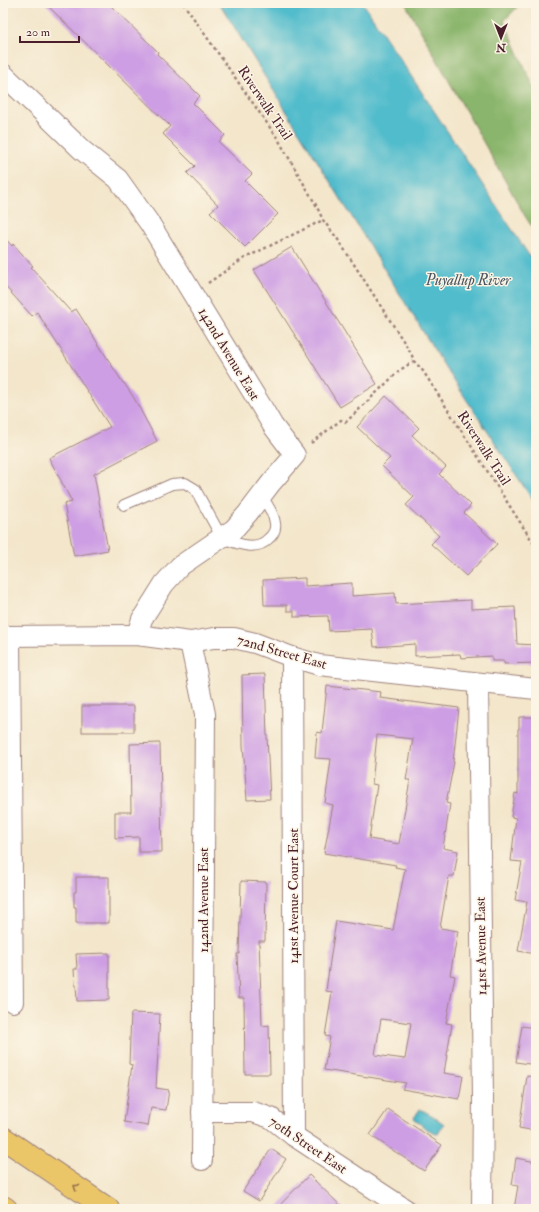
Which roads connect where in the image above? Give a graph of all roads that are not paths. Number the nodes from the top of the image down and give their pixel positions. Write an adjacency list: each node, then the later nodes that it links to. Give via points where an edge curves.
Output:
1 (3, 74): 2 (street, 142nd Avenue East, via 82,150 118,180 150,224 270,420 295,455)
2 (262, 495): 4 (street, via 234,529); 4 (lane, via 275,522 272,536 265,543 253,546)
3 (124, 505): 4 (lane, via 172,484 185,483 195,490)
4 (222, 538): 5 (street, via 180,566 164,584 142,619)
5 (137, 635): 6 (street, 72nd Street East); 7 (street, 72nd Street East)
6 (6, 636): 11 (street)
7 (190, 642): 8 (street, 72nd Street East, via 234,638); 12 (street, 142nd Avenue East, via 205,714)
8 (292, 657): 9 (street, 72nd Street East, via 318,665); 13 (street, 141st Avenue Court East)
9 (478, 683): 10 (street, 72nd Street East); 20 (street, 141st Avenue East)
10 (536, 689)
11 (13, 1002)
12 (202, 1112): 13 (street, 70th Street East, via 253,1112 271,1118); 15 (street, 142nd Avenue East)
13 (294, 1136): 19 (street, 70th Street East)
14 (3, 1138): 18 (highway, one-way to 14)
15 (202, 1160)
16 (3, 1207): 17 (highway)
17 (6, 1209)
18 (108, 1209)
19 (405, 1209)
20 (482, 1209)

